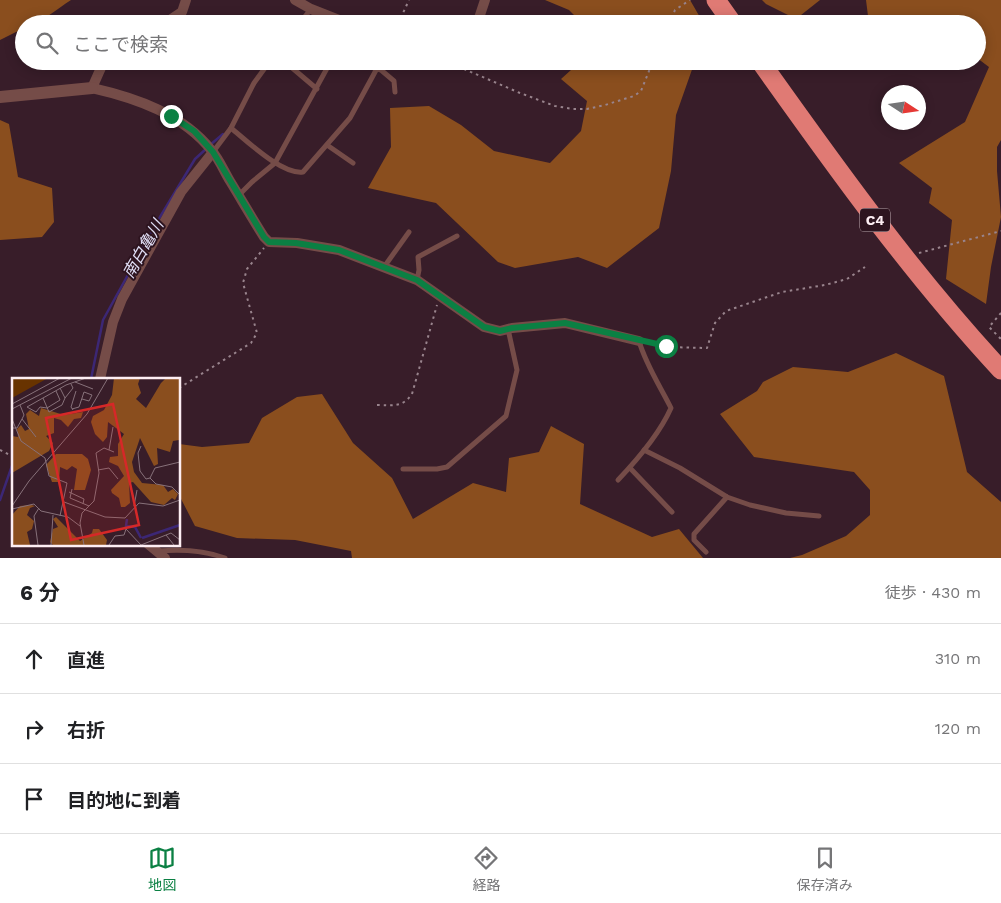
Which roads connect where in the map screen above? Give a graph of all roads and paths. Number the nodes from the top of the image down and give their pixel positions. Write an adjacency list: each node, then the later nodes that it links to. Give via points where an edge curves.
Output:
1 (186, 0): 8 (street)
2 (295, 0): 7 (street)
3 (409, 0): 11 (path)
4 (485, 0): 12 (street)
5 (690, 0): 13 (path)
6 (716, 0): 14 (highway)
7 (311, 8): 9 (lane); 10 (street)
8 (178, 15)
9 (306, 15)
10 (328, 15)
11 (402, 15)
12 (480, 15)
13 (673, 15)
14 (727, 15)
15 (100, 70): 24 (street)
16 (263, 70): 28 (lane)
17 (295, 70): 25 (lane)
18 (326, 70): 25 (lane)
19 (375, 70): 29 (lane, via 350,118)
20 (381, 70): 26 (lane, via 394,81)
21 (465, 70): 22 (path, via 573,110 634,96 640,91)
22 (649, 70)
23 (766, 70): 47 (highway, C4, via 908,263)
24 (92, 88): 27 (street); 30 (street, via 118,94 171,116 194,131)
25 (317, 88): 31 (lane)
26 (395, 92)
27 (0, 97)
28 (231, 128): 30 (lane); 31 (lane)
29 (327, 145): 31 (lane, via 302,172 296,173); 32 (lane)
30 (213, 152): 33 (street); 48 (street, via 181,192 122,299 113,322)
31 (275, 163): 33 (lane)
32 (353, 163)
33 (239, 196): 37 (street)
34 (1001, 231): 38 (path)
35 (409, 232): 39 (lane)
36 (457, 236): 41 (lane, via 418,257)
37 (269, 242): 39 (street, via 339,250); 49 (path, via 246,269 243,283 257,333 251,343)
38 (919, 253)
39 (384, 267): 41 (street)
40 (865, 267): 46 (path, via 826,285 782,292 726,311 716,323 707,348)
41 (417, 280): 42 (street)
42 (440, 296): 44 (street, via 484,327 500,331); 50 (path, via 412,394 405,403)
43 (1001, 313): 45 (path, via 989,327)
44 (508, 329): 46 (street, via 565,323); 55 (lane, via 517,370 506,416 447,467)
45 (1001, 339)
46 (639, 341): 52 (lane, via 645,361 671,408)
47 (1001, 370)
48 (100, 378)
49 (180, 387)
50 (377, 405)
51 (0, 450): 53 (path)
52 (644, 450): 54 (lane); 57 (lane)
53 (12, 456)
54 (630, 468): 56 (lane); 58 (lane)
55 (404, 469)
56 (618, 480)
57 (726, 497): 59 (lane, via 786,513); 61 (lane, via 694,534 694,540)
58 (672, 512)
59 (819, 516)
60 (151, 546): 62 (street)
61 (706, 552)
62 (162, 555): 63 (lane, via 181,549)
63 (224, 558)

